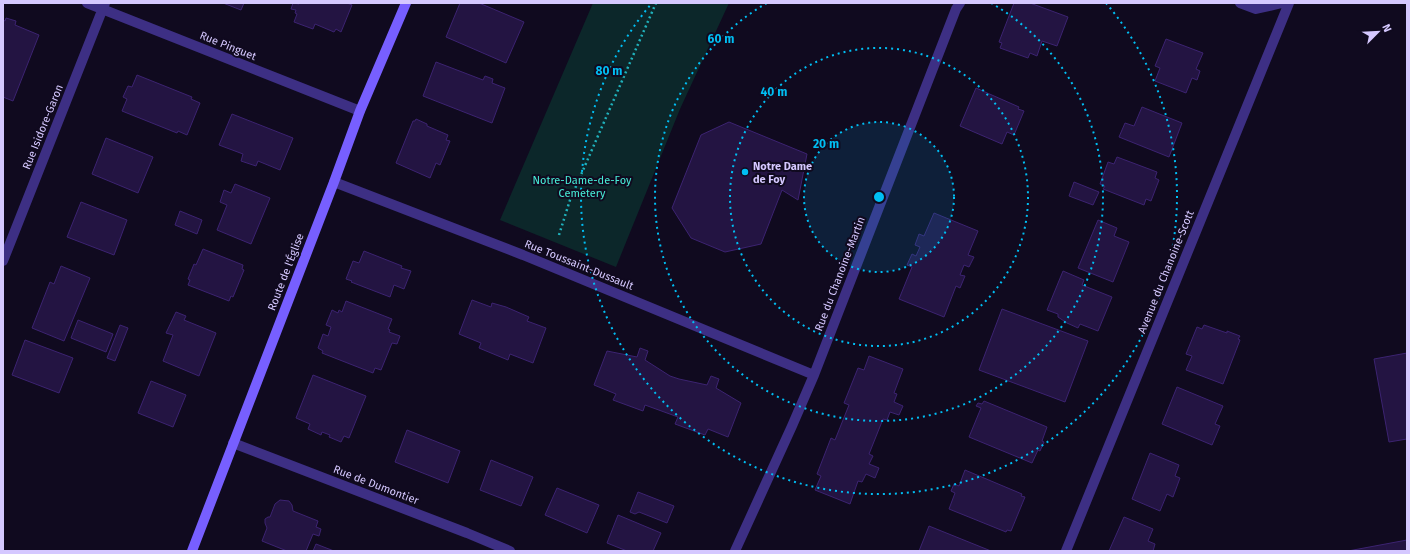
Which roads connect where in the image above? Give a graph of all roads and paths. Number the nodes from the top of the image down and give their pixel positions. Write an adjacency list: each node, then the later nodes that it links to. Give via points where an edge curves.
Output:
1 (87, 3): 8 (street, Rue Pinguet)
2 (406, 3): 9 (main road, Route de l'Église)
3 (656, 3): 11 (path, via 570,200)
4 (960, 3): 13 (street, Rue du Chanoine-Martin)
5 (1240, 3): 6 (street, via 1256,9)
6 (1282, 3)
7 (1289, 3): 18 (street, Avenue du Chanoine-Scott)
8 (103, 6): 9 (street, Rue Pinguet); 12 (street, Rue Isidore-Garon)
9 (360, 111): 10 (main road, Route de l'Église)
10 (334, 182): 13 (street, Rue Toussaint-Dussault, via 523,255); 14 (main road, Route de l'Église)
11 (559, 235)
12 (3, 260)
13 (814, 375): 17 (street, Rue du Chanoine-Martin)
14 (233, 443): 15 (main road, Route de l'Église); 16 (street, Rue de Dumontier)
15 (192, 551)
16 (510, 551)
17 (735, 551)
18 (1066, 551)

